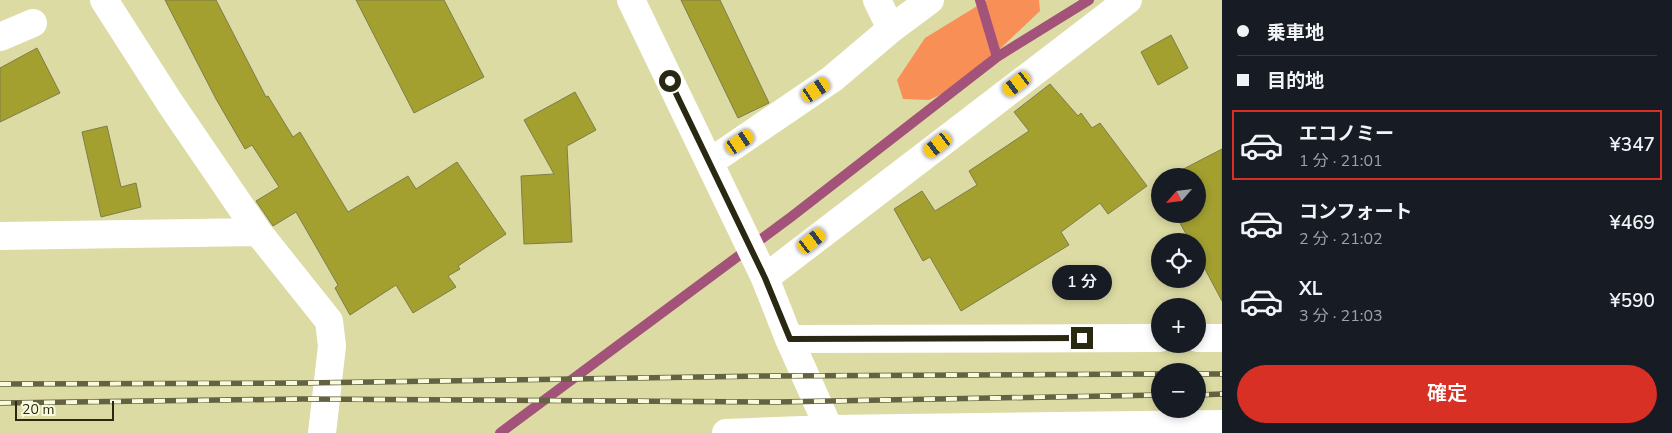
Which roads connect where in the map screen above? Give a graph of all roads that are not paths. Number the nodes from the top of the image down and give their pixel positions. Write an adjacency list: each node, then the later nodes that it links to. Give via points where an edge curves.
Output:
1 (104, 0): 10 (street, via 170,104)
2 (630, 0): 9 (street)
3 (877, 0): 7 (street)
4 (930, 0): 7 (street)
5 (1128, 0): 12 (street)
6 (34, 23): 8 (street)
7 (891, 29): 9 (street, via 832,79)
8 (0, 37)
9 (710, 162): 12 (street)
10 (258, 232): 11 (street); 20 (street, via 329,321 332,346)
11 (0, 236)
12 (765, 278): 16 (street)
13 (1151, 338): 16 (street)
14 (1206, 338): 15 (street)
15 (1222, 338)
16 (790, 339): 19 (street)
17 (1222, 424): 18 (street)
18 (1111, 429): 19 (street)
19 (830, 431): 21 (street)
20 (322, 433)
21 (726, 433)

